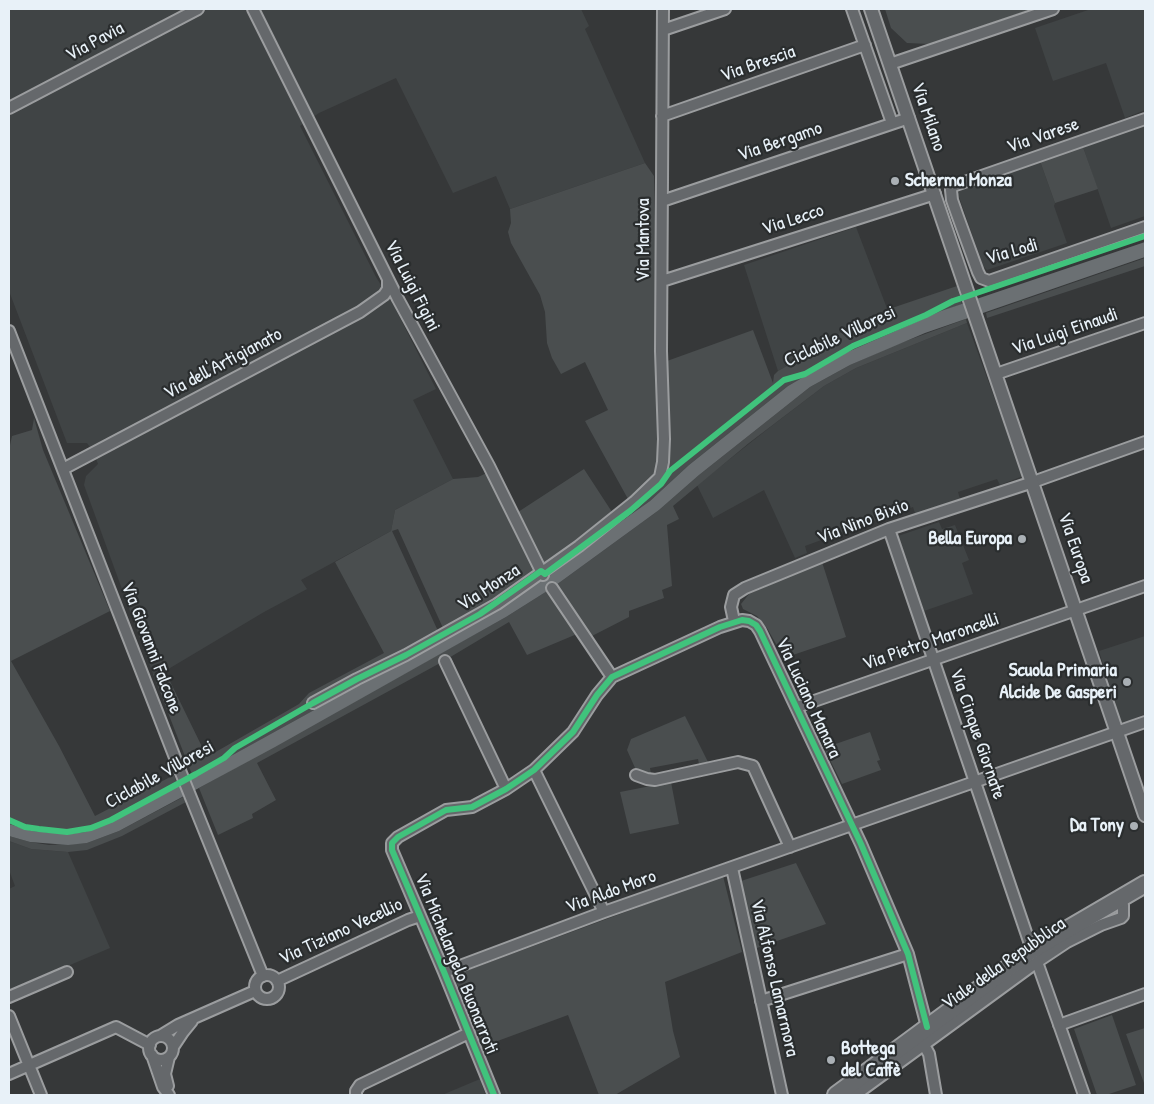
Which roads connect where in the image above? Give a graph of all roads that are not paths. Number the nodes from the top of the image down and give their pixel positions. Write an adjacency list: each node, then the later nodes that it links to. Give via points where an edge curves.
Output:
1 (198, 9): 11 (street, Via Pavia)
2 (253, 9): 20 (street, Via Luigi Figini)
3 (663, 9): 8 (street, Via Mantova)
4 (725, 9): 8 (street)
5 (852, 9): 9 (street, Via Milano)
6 (871, 9): 10 (street, Via Milano)
7 (1053, 9): 10 (street)
8 (663, 30): 12 (street, Via Mantova)
9 (865, 45): 12 (street, Via Brescia); 15 (street, Via Milano)
10 (890, 64): 13 (street, Via Milano)
11 (9, 108)
12 (662, 116): 18 (street, Via Mantova)
13 (909, 118): 15 (street, Via Bergamo); 17 (street, Via Milano)
14 (1145, 119): 16 (street, Via Varese)
15 (892, 123): 18 (street, Via Bergamo)
16 (953, 186): 19 (street, Via Lodi, via 952,200 978,272 981,278 989,280)
17 (934, 194): 21 (street, Via Lecco); 22 (street, Via Milano)
18 (662, 200): 21 (street, Via Mantova)
19 (1145, 227)
20 (388, 280): 27 (street, Via dell'Artigianato, via 384,295 360,312); 31 (street, Via Luigi Figini, via 507,500)
21 (662, 281): 28 (street, Via Mantova)
22 (969, 296): 25 (street, Via Europa)
23 (1145, 323): 25 (street, Via Luigi Einaudi)
24 (9, 331): 27 (street, Via Giovanni Falcone)
25 (996, 374): 29 (street, Via Europa)
26 (1145, 442): 29 (street, Via Nino Bixio)
27 (63, 469): 61 (street, Via Giovanni Falcone)
28 (662, 471): 31 (street, Via Monza, via 654,484 634,502)
29 (1033, 482): 30 (street, Via Nino Bixio); 34 (street, Via Europa)
30 (889, 529): 35 (street, Via Nino Bixio, via 745,588 734,595 731,607); 37 (street, Via Cinque Giornate)
31 (543, 574): 39 (street, Via Monza, via 480,614)
32 (1145, 586): 34 (street, Via Pietro Maroncelli)
33 (552, 588): 38 (street)
34 (1076, 610): 37 (street, Via Pietro Maroncelli); 42 (street, Via Europa)
35 (734, 621): 38 (street); 40 (street, Via Luciano Manara, via 750,621 756,625)
36 (445, 661): 46 (street)
37 (934, 661): 40 (street, Via Pietro Maroncelli); 45 (street, Via Cinque Giornate)
38 (612, 677): 43 (street, via 573,732)
39 (313, 703)
40 (797, 708): 48 (street, Via Luciano Manara)
41 (1145, 722): 42 (street, Via Aldo Moro)
42 (1118, 733): 45 (street, Via Aldo Moro); 47 (street, Via Europa)
43 (534, 770): 46 (street); 54 (street)
44 (636, 775): 49 (street, via 655,780 738,762 753,766)
45 (975, 781): 48 (street, Via Aldo Moro); 58 (street, Via Cinque Giornate)
46 (506, 789): 55 (street, Via Michelangelo Buonarroti, via 472,807 446,810 392,843 392,850)
47 (1145, 815)
48 (852, 824): 49 (street, Via Aldo Moro); 57 (street, Via Luciano Manara)
49 (790, 846): 50 (street, Via Aldo Moro)
50 (732, 868): 54 (street, Via Aldo Moro); 66 (street, Via Alfonso Lamarmora)
51 (1145, 884): 56 (main road, Viale della Repubblica)
52 (1145, 897): 53 (main road, Viale della Repubblica)
53 (1123, 905): 56 (main road, Viale della Repubblica); 58 (street, Viale della Repubblica, via 1121,918)
54 (604, 912): 60 (street, Via Aldo Moro)
55 (420, 916): 60 (street, Via Michelangelo Buonarroti); 62 (street, Via Tiziano Vecellio)
56 (1067, 929): 58 (main road, Viale della Repubblica)
57 (908, 954): 66 (street); 70 (street, Via Luciano Manara)
58 (1034, 956): 69 (street, Via Cinque Giornate); 70 (main road, Viale della Repubblica); 73 (street, Viale della Repubblica)
59 (67, 972): 65 (street)
60 (444, 972): 71 (street, Via Michelangelo Buonarroti)
61 (263, 976): 62 (street, Via Tiziano Vecellio, via 271,976); 63 (street, Via Tiziano Vecellio, via 255,984)
62 (277, 981): 63 (street, Via Tiziano Vecellio, via 278,991 272,998 262,998)
63 (255, 991): 68 (street)
64 (1145, 994): 69 (street)
65 (9, 998)
66 (761, 1001): 83 (street, Via Alfonso Lamarmora)
67 (9, 1016): 77 (street)
68 (194, 1019): 72 (street, via 178,1024); 74 (street)
69 (1059, 1025): 87 (street, Via Cinque Giornate)
70 (928, 1027): 84 (main road, Viale della Repubblica)
71 (469, 1033): 79 (street, via 360,1086); 82 (street, Via Michelangelo Buonarroti)
72 (160, 1036): 74 (street, via 168,1037); 75 (street, via 153,1039)
73 (924, 1045): 85 (street, Viale della Repubblica); 86 (street, via 929,1054)
74 (174, 1046): 76 (street)
75 (151, 1050): 76 (street, via 162,1060); 77 (street, via 116,1027); 81 (street, via 163,1087)
76 (169, 1057): 81 (street, via 165,1074)
77 (29, 1065): 78 (street); 80 (street)
78 (9, 1074)
79 (356, 1093)
80 (41, 1095)
81 (169, 1095)
82 (494, 1095)
83 (782, 1095)
84 (836, 1095)
85 (855, 1095)
86 (936, 1095)
87 (1084, 1095)

